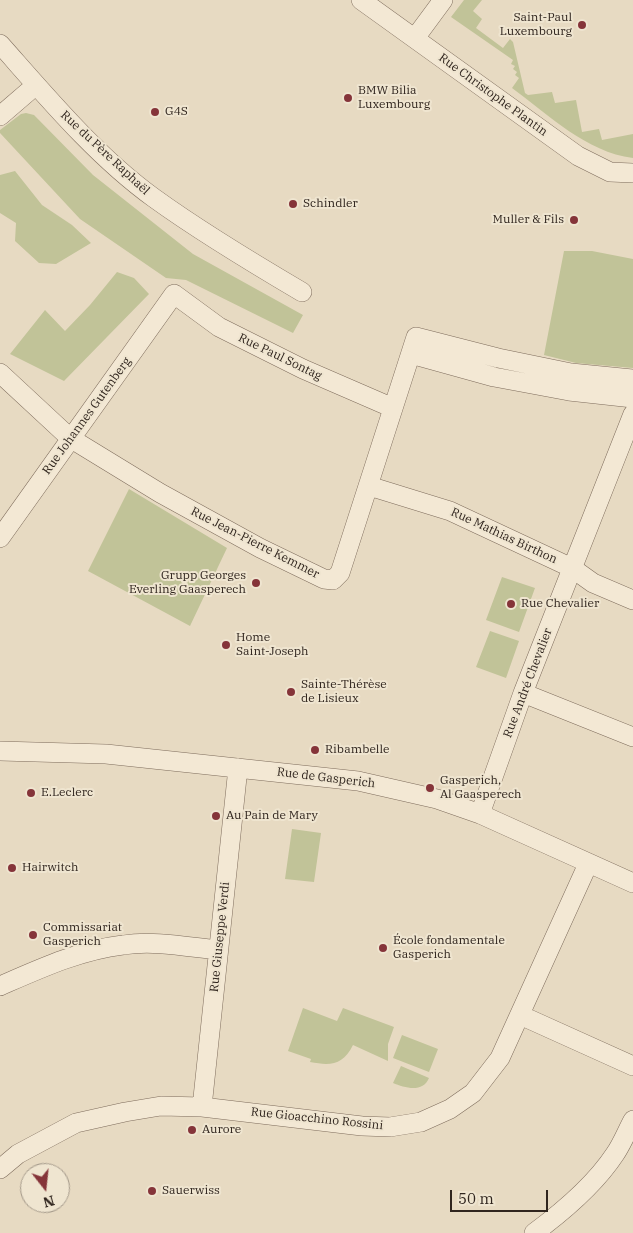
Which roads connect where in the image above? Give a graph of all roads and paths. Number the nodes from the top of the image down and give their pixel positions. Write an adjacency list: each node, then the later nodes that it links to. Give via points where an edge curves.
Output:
1 (361, 0): 3 (street, Rue Christophe Plantin)
2 (443, 0): 3 (street)
3 (415, 38): 7 (street, Rue Christophe Plantin, via 578,156 610,172)
4 (0, 44): 5 (street, Rue du Père Raphaël)
5 (36, 85): 6 (street); 8 (street, Rue du Père Raphaël, via 106,157 152,197)
6 (0, 116)
7 (633, 173)
8 (302, 292)
9 (174, 294): 16 (street, Rue Paul Sontag, via 219,327 302,369); 18 (street, Rue Johannes Gutenberg)
10 (412, 351): 11 (street, via 416,337); 13 (street); 16 (street, Rue Jean-Pierre Kemmer)
11 (498, 358): 13 (street); 14 (street, via 571,373)
12 (0, 373): 18 (street)
13 (494, 377): 15 (street, via 569,391)
14 (633, 379)
15 (633, 398)
16 (393, 408): 19 (street, Rue Jean-Pierre Kemmer)
17 (633, 414): 21 (street, Rue André Chevalier)
18 (70, 438): 19 (street, Rue Jean-Pierre Kemmer, via 160,493 324,579 333,580 340,573); 20 (street, Rue Johannes Gutenberg)
19 (369, 486): 21 (street, Rue Mathias Birthon, via 450,511)
20 (0, 538)
21 (572, 568): 22 (street, Rue Mathias Birthon, via 593,583); 23 (street, Rue André Chevalier)
22 (633, 600)
23 (523, 693): 24 (street); 27 (street, Rue André Chevalier)
24 (633, 737)
25 (0, 751): 26 (street, Rue de Gasperich, via 106,754)
26 (238, 768): 27 (street, Rue de Gasperich, via 379,784); 30 (street, Rue Giuseppe Verdi)
27 (480, 814): 28 (street, Rue de Gasperich)
28 (588, 864): 29 (street, Rue de Gasperich); 32 (street, Rue Gioacchino Rossini)
29 (633, 883)
30 (218, 950): 31 (street, via 123,944 81,954); 34 (street, Rue Giuseppe Verdi)
31 (0, 986)
32 (520, 1015): 33 (street); 34 (street, Rue Gioacchino Rossini, via 500,1058 473,1093 450,1109 421,1122 390,1127 362,1126)
33 (633, 1066)
34 (202, 1107): 36 (street, Rue Gioacchino Rossini, via 161,1106 76,1123 18,1154)
35 (633, 1120): 37 (street, via 601,1172 569,1206)
36 (0, 1169)
37 (534, 1233)

